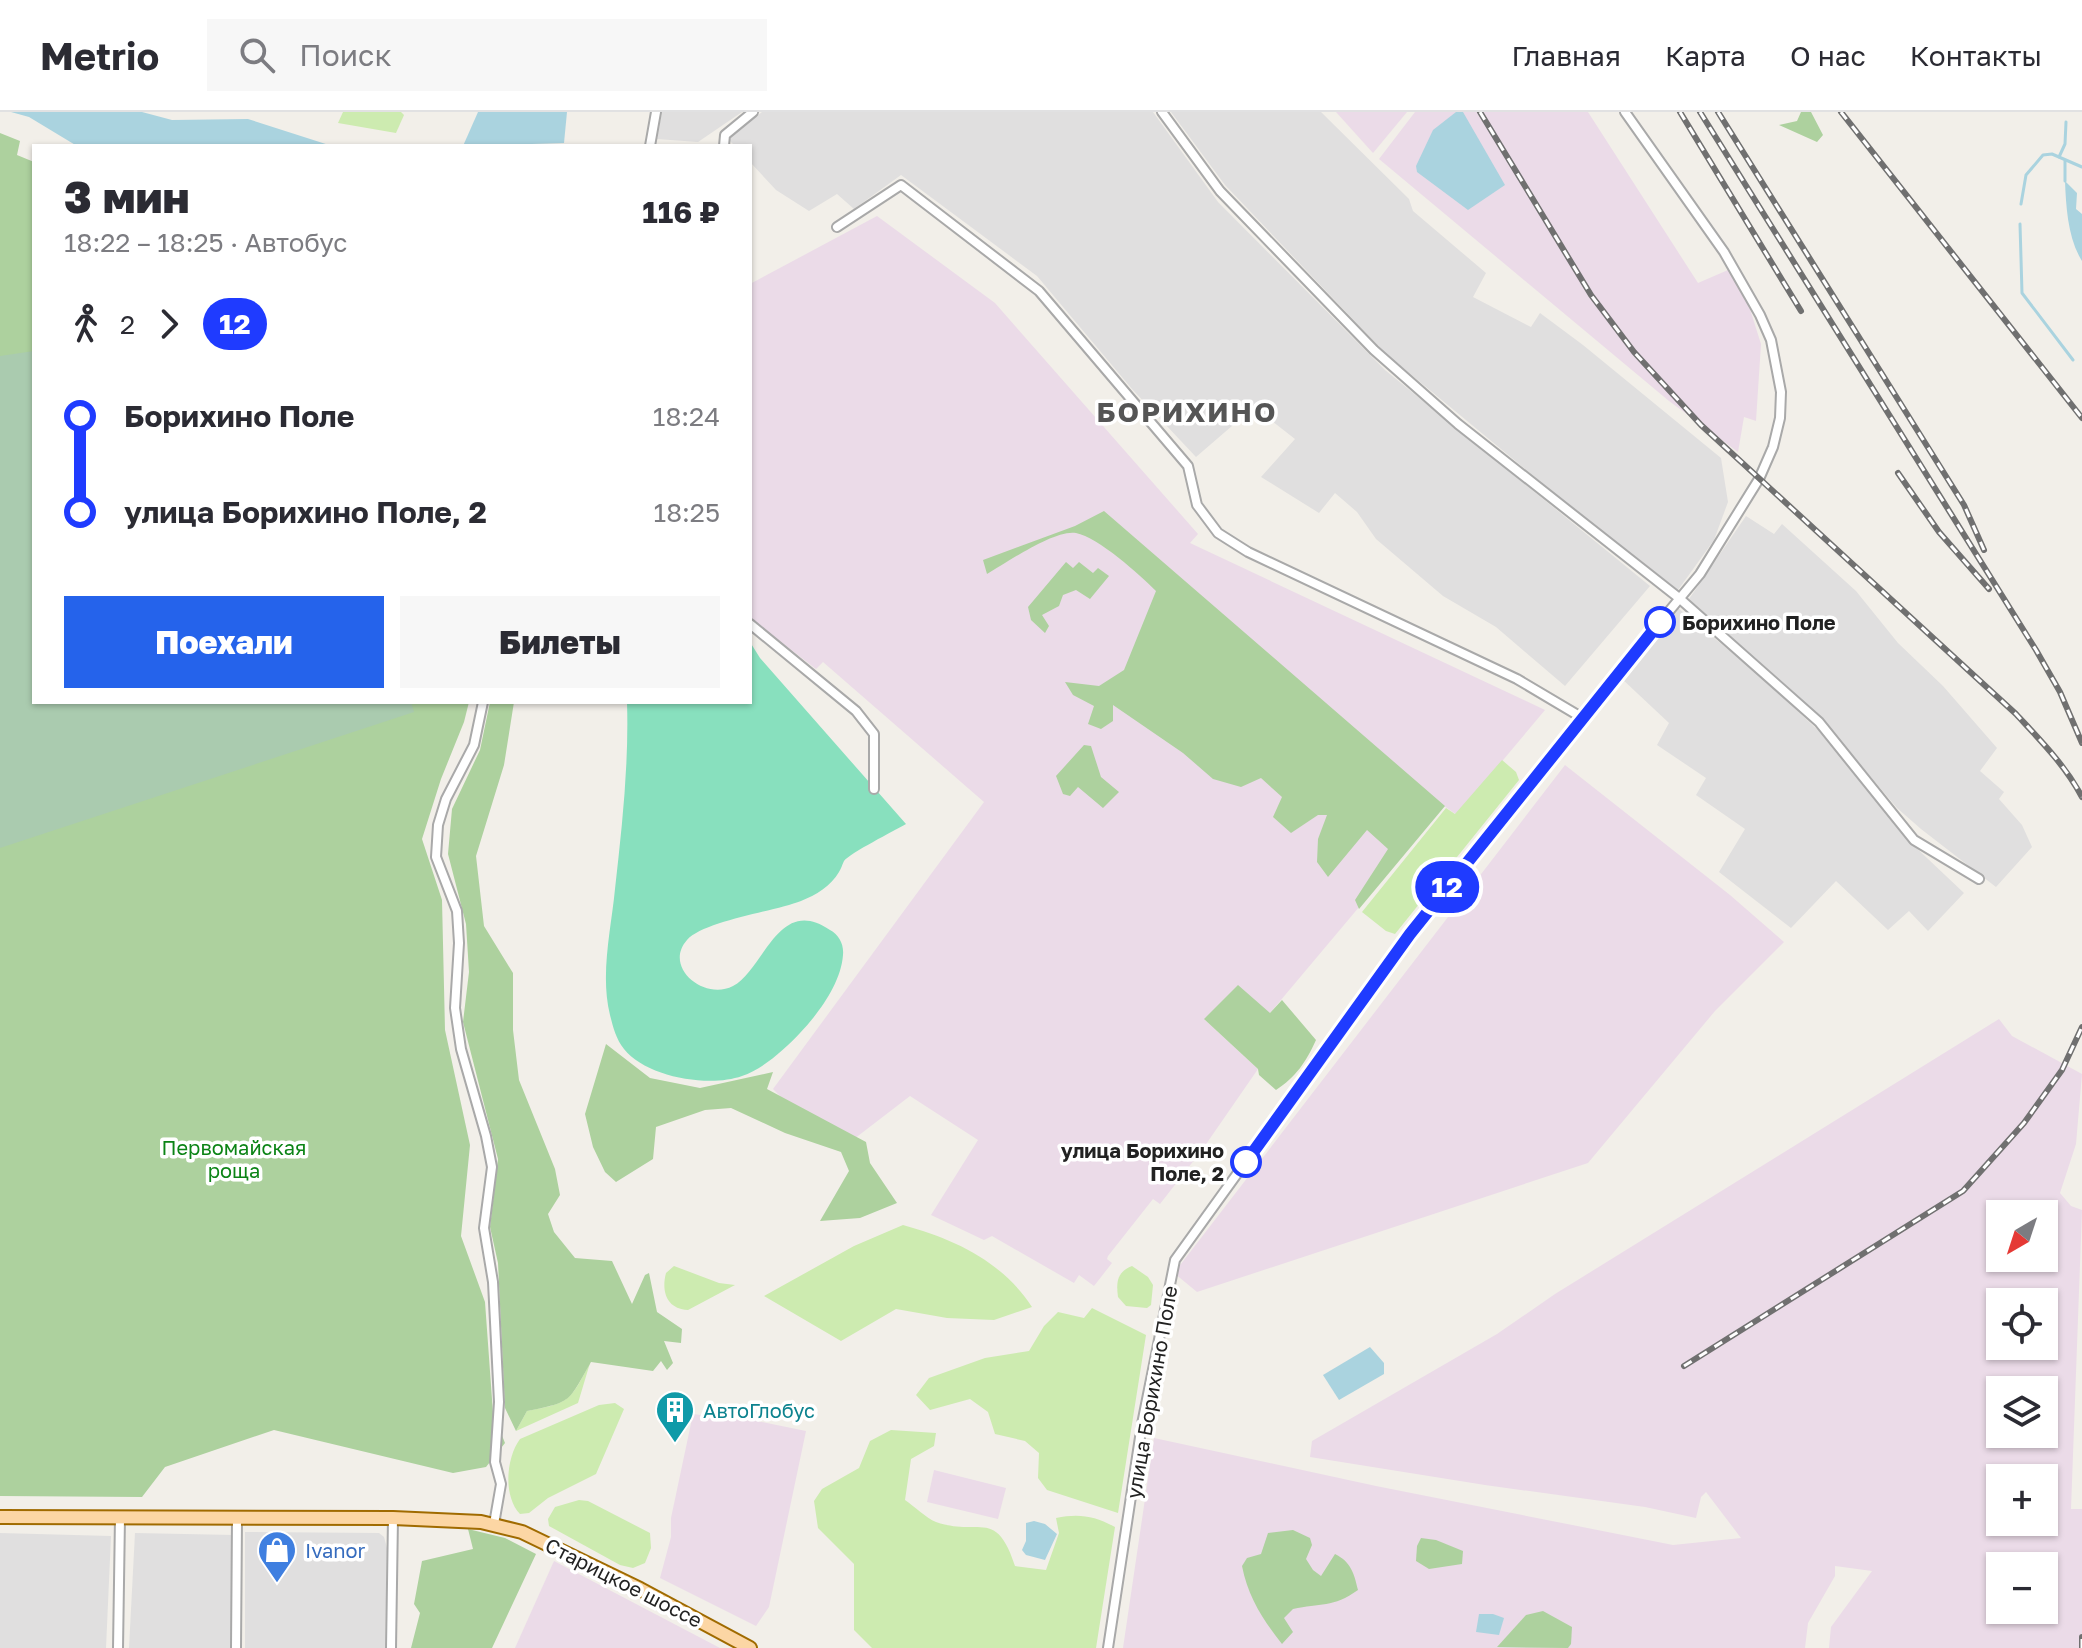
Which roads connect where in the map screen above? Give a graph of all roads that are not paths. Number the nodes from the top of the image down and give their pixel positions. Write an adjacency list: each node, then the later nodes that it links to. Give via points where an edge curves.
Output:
1 (656, 112): 5 (street)
2 (753, 112): 6 (street, via 725,135)
3 (1162, 112): 8 (street, via 1220,191 1374,350 1458,424)
4 (1625, 112): 8 (street, улица Борихино Поле, via 1724,252 1760,315 1771,340 1781,392 1780,418 1767,463 1729,530)
5 (650, 144)
6 (724, 144)
7 (837, 227): 11 (street, via 901,185 1039,291 1188,466 1197,505 1218,533 1517,679)
8 (1679, 598): 11 (street, улица Борихино Поле); 13 (street, via 1819,722 1914,840)
9 (752, 626): 12 (street, via 856,711 874,734)
10 (483, 704): 18 (street, via 474,745 438,825 436,857 457,911 455,1008 492,1167 484,1228 493,1282 499,1402 495,1462 501,1484)
11 (1581, 717): 23 (street, улица Борихино Поле, via 1410,934 1175,1260 1142,1424)
12 (874, 789)
13 (1979, 879)
14 (0, 1517): 15 (main road, Старицкое шоссе)
15 (120, 1517): 17 (main road, Старицкое шоссе); 19 (street)
16 (393, 1518): 17 (main road, Старицкое шоссе); 18 (main road, Старицкое шоссе); 21 (street)
17 (237, 1519): 20 (street)
18 (494, 1524): 22 (main road, Старицкое шоссе, via 561,1550)
19 (118, 1648)
20 (236, 1648)
21 (391, 1648)
22 (750, 1648)
23 (1108, 1648)

